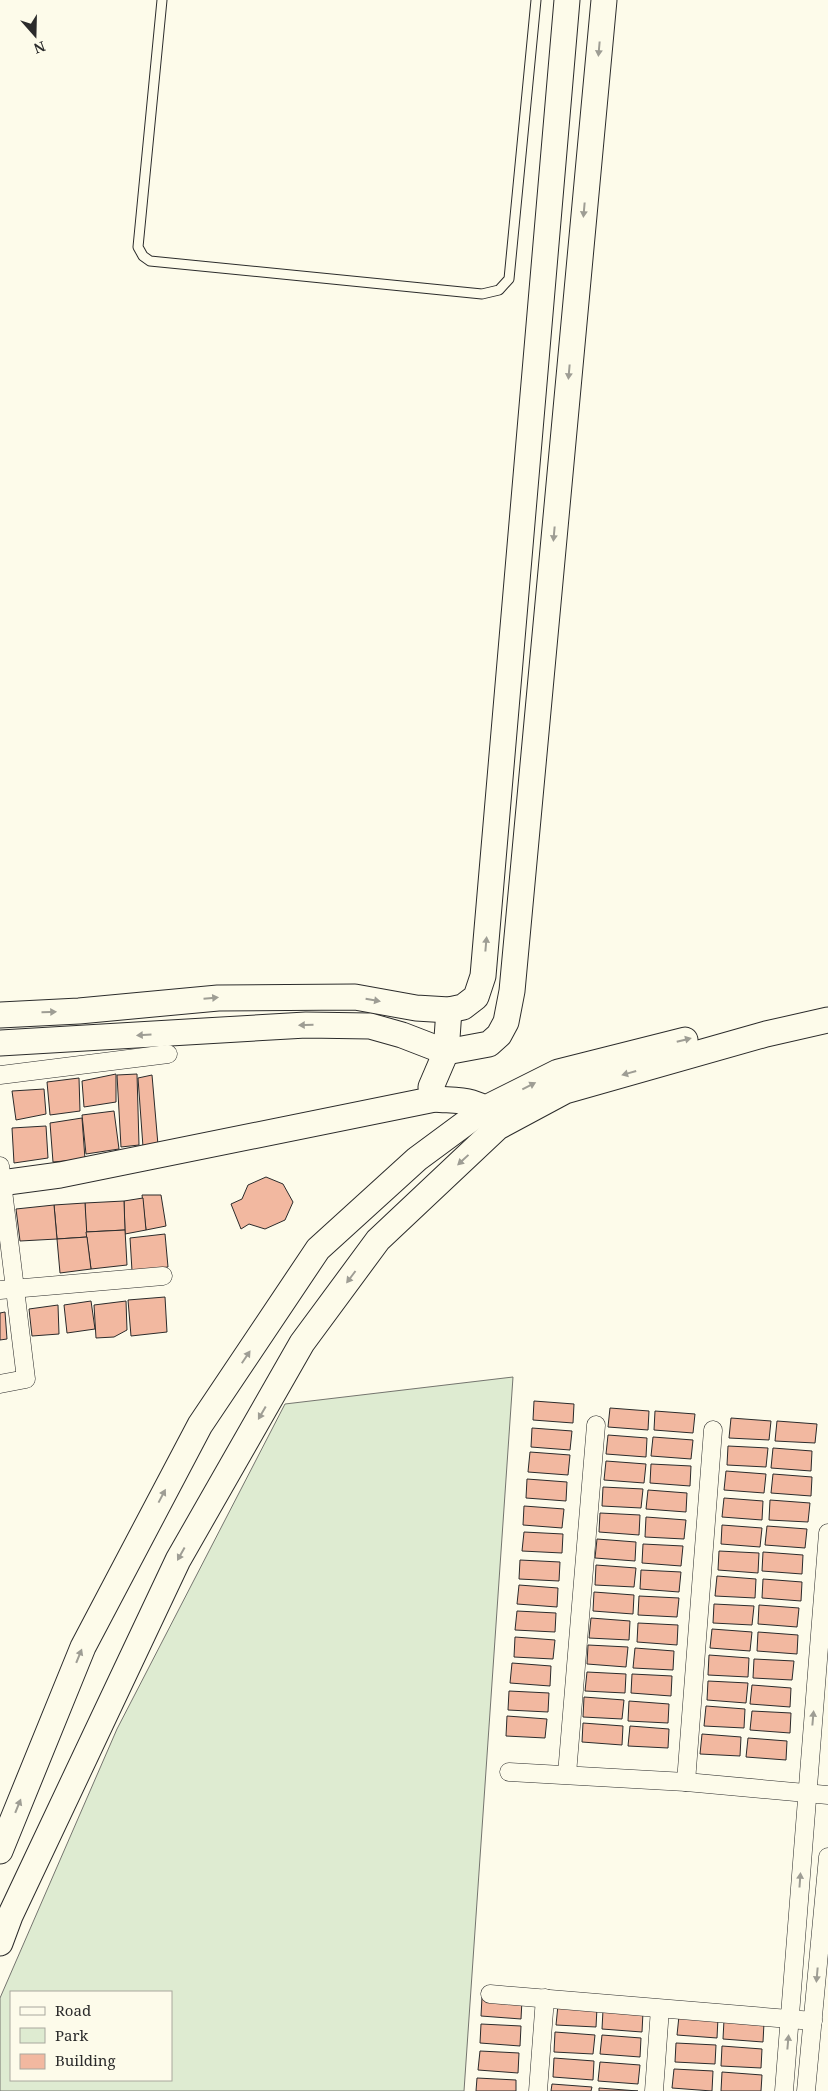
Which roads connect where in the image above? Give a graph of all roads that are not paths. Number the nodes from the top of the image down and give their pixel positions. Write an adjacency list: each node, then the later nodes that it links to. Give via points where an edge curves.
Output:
1 (162, 0): 2 (lane, via 138,246 143,256 150,260 482,294 499,290 509,279)
2 (536, 0)
3 (568, 0): 6 (street, one-way to 3, via 463,1007 476,997 484,976)
4 (604, 0): 10 (street, one-way to 10, via 512,992 506,1022 499,1035 489,1044)
5 (828, 1006): 14 (street, one-way to 5, via 558,1072)
6 (449, 1010): 7 (street, one-way to 6, via 218,998 355,997 416,1008); 10 (street)
7 (0, 1015)
8 (828, 1020): 14 (street, one-way to 14, via 766,1034 565,1091)
9 (0, 1042): 10 (street, one-way to 9, via 370,1026 306,1025)
10 (446, 1052): 13 (street, via 431,1087)
11 (168, 1054): 12 (street)
12 (0, 1075)
13 (435, 1099): 14 (street, via 478,1104); 16 (street, via 60,1175)
14 (492, 1117): 28 (street, one-way to 14, via 83,1647 200,1425 318,1249 417,1159); 30 (street, one-way to 30, via 378,1240 302,1343 178,1560)
15 (0, 1166): 16 (street)
16 (0, 1183): 18 (street)
17 (163, 1276): 18 (street)
18 (7, 1289): 19 (street, via 26,1379)
19 (0, 1384)
20 (596, 1425): 24 (street)
21 (713, 1430): 25 (street)
22 (828, 1533): 26 (street, one-way to 22)
23 (509, 1772): 24 (street)
24 (567, 1774): 25 (street)
25 (686, 1782): 26 (street)
26 (807, 1794): 27 (street); 34 (street, one-way to 26)
27 (828, 1795)
28 (0, 1851)
29 (828, 1857): 35 (street, one-way to 35)
30 (0, 1943)
31 (490, 1994): 32 (street)
32 (545, 1998): 33 (street); 36 (street)
33 (660, 2009): 34 (street); 37 (street)
34 (790, 2019): 35 (street); 38 (street, one-way to 34)
35 (813, 2021): 39 (street)
36 (538, 2091)
37 (654, 2091)
38 (784, 2091)
39 (806, 2091)

